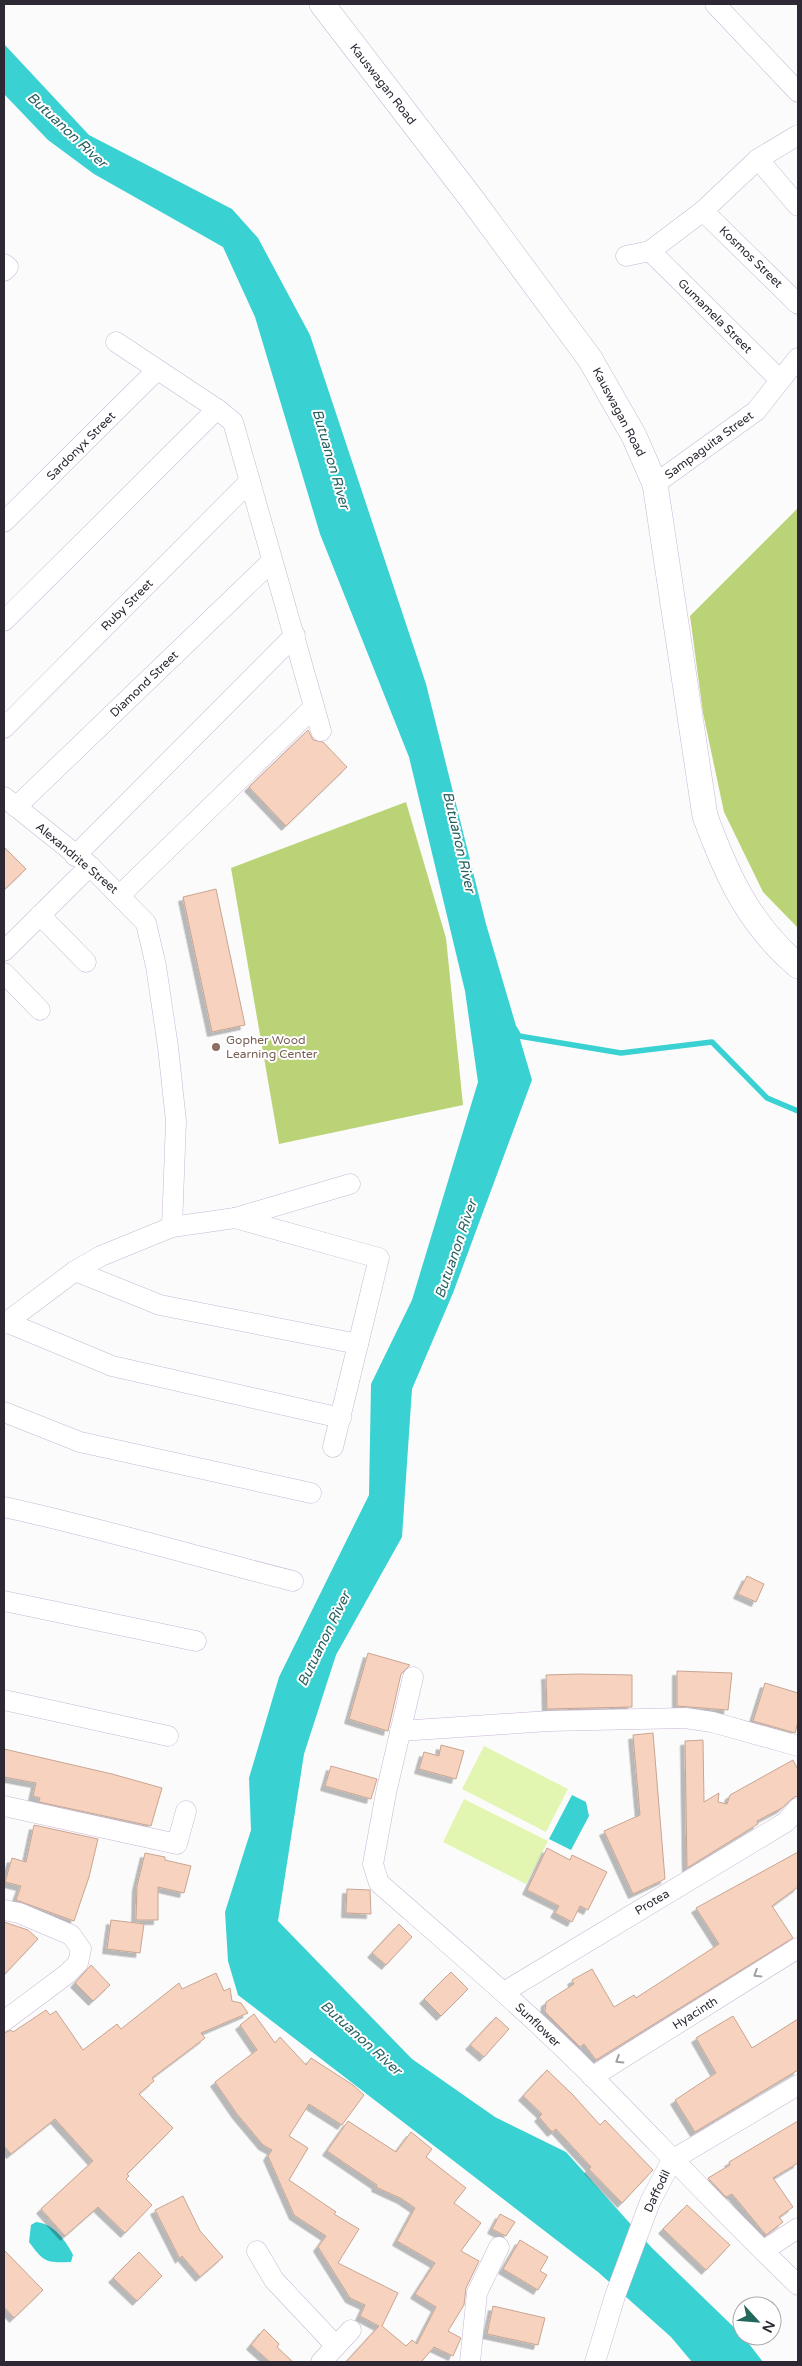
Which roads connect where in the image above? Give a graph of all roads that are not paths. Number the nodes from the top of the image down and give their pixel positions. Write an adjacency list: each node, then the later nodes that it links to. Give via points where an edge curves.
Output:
1 (322, 4): 19 (street, Kauswagan Road, via 590,359 634,436)
2 (718, 5): 3 (street)
3 (798, 92)
4 (798, 135): 5 (street)
5 (758, 159): 6 (street); 7 (street)
6 (798, 206)
7 (704, 211): 8 (street); 12 (street, Kosmos Street)
8 (650, 251): 9 (street); 16 (street, Gumamela Street)
9 (626, 256)
10 (4, 264): 11 (street, via 8,267)
11 (4, 271)
12 (798, 304)
13 (116, 342): 15 (street)
14 (798, 358): 16 (street, Sampaguita Street)
15 (157, 370): 17 (street); 20 (street, Sardonyx Street)
16 (780, 380): 19 (street, Sampaguita Street, via 756,410)
17 (217, 409): 18 (street, via 233,422); 22 (street)
18 (250, 481): 21 (street); 25 (street, Ruby Street)
19 (655, 484): 33 (street, Kauswagan Road, via 705,816 723,866 745,908)
20 (4, 522)
21 (272, 561): 23 (street); 27 (street, Diamond Street)
22 (4, 621)
23 (294, 635): 24 (street); 28 (street)
24 (314, 707): 26 (street); 29 (street)
25 (4, 728)
26 (321, 731)
27 (10, 802): 28 (street, Alexandrite Street)
28 (82, 861): 29 (street, Alexandrite Street); 30 (street)
29 (120, 895): 38 (street, Alexandrite Street, via 146,923 161,1002 176,1120)
30 (40, 915): 31 (street); 32 (street)
31 (4, 951)
32 (86, 962)
33 (798, 966)
34 (4, 973): 35 (street)
35 (40, 1010)
36 (350, 1184): 37 (street)
37 (235, 1218): 38 (street); 41 (street, via 379,1258)
38 (172, 1226): 39 (street, via 101,1256)
39 (75, 1271): 40 (street); 41 (street, via 160,1305)
40 (5, 1323): 43 (street, via 112,1366)
41 (358, 1344): 43 (street)
42 (4, 1412): 45 (street, via 80,1442)
43 (341, 1418): 44 (street)
44 (333, 1447)
45 (311, 1493)
46 (4, 1507): 47 (street, via 67,1520)
47 (293, 1581)
48 (4, 1600): 49 (street)
49 (196, 1641)
50 (412, 1677): 52 (street, Sunflower)
51 (4, 1700): 53 (street)
52 (400, 1731): 54 (street, via 549,1721 684,1718 712,1722); 60 (street, Sunflower, via 373,1864 380,1883)
53 (168, 1736)
54 (798, 1746)
55 (4, 1806): 57 (street, via 177,1844)
56 (798, 1808): 60 (street, Protea, via 786,1822)
57 (186, 1811)
58 (4, 1910): 61 (street, via 19,1912 71,1935 81,1949 78,1963 67,1974)
59 (798, 1948): 62 (street, Hyacinth, one-way to 62)
60 (504, 1992): 62 (street, Sunflower)
61 (4, 2021)
62 (592, 2077): 64 (street, Sunflower)
63 (798, 2085): 64 (street, Daffodil)
64 (672, 2160): 67 (street, Sunflower); 74 (street, Daffodil, via 650,2202 615,2296)
65 (798, 2228): 67 (street)
66 (499, 2247): 73 (street, via 477,2293)
67 (763, 2251): 69 (street, Sunflower)
68 (257, 2252): 71 (street, via 274,2280)
69 (798, 2285)
70 (351, 2330): 71 (street)
71 (336, 2346): 72 (street)
72 (321, 2362)
73 (470, 2362)
74 (595, 2362)

